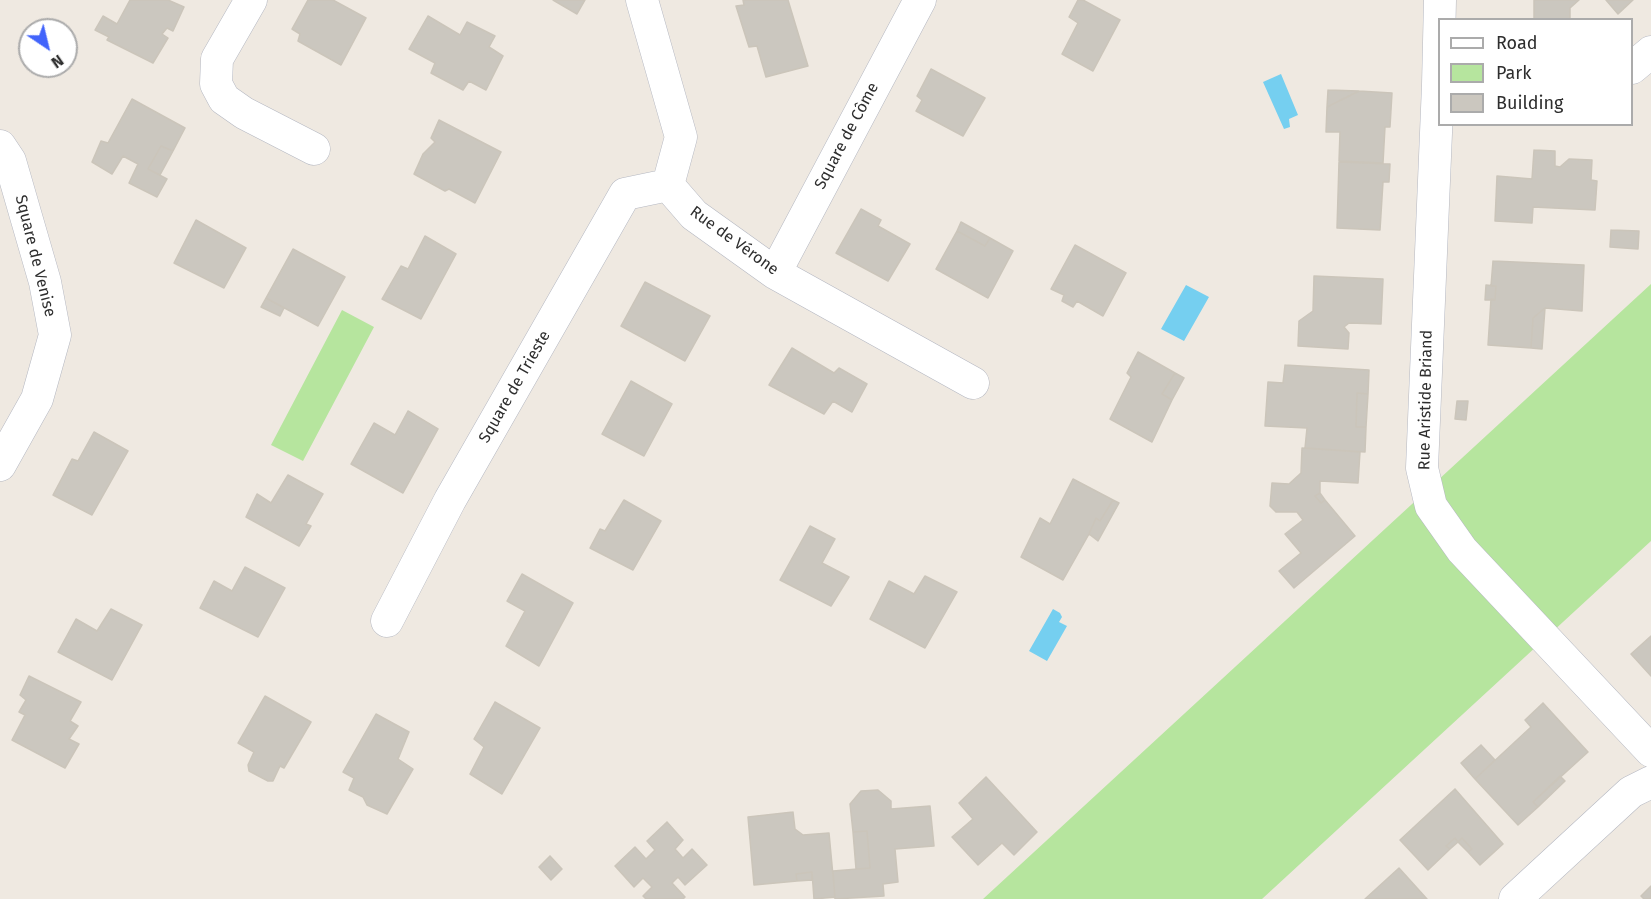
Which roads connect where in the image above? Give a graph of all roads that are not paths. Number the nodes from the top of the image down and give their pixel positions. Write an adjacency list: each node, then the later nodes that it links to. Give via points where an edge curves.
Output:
1 (251, 0): 10 (street, via 217,59 216,84 224,99 244,113)
2 (642, 0): 11 (street, via 681,138)
3 (920, 0): 12 (street, Square de Côme)
4 (1440, 0): 5 (street, Rue Aristide Briand)
5 (1440, 18)
6 (1651, 52): 7 (street)
7 (1633, 67)
8 (1438, 108): 16 (street, Rue Aristide Briand, via 1422,468 1431,506 1462,550)
9 (0, 146): 14 (street, Square de Venise, via 10,161 45,282 55,335 37,399)
10 (314, 149)
11 (668, 185): 12 (street, Rue de Vérone, via 694,215); 15 (street, Square de Trieste, via 625,194 450,500)
12 (775, 273): 13 (street, Rue de Vérone)
13 (973, 383)
14 (0, 465)
15 (387, 621)
16 (1651, 751)
17 (1651, 782): 18 (street, via 1631,792)
18 (1515, 899)

